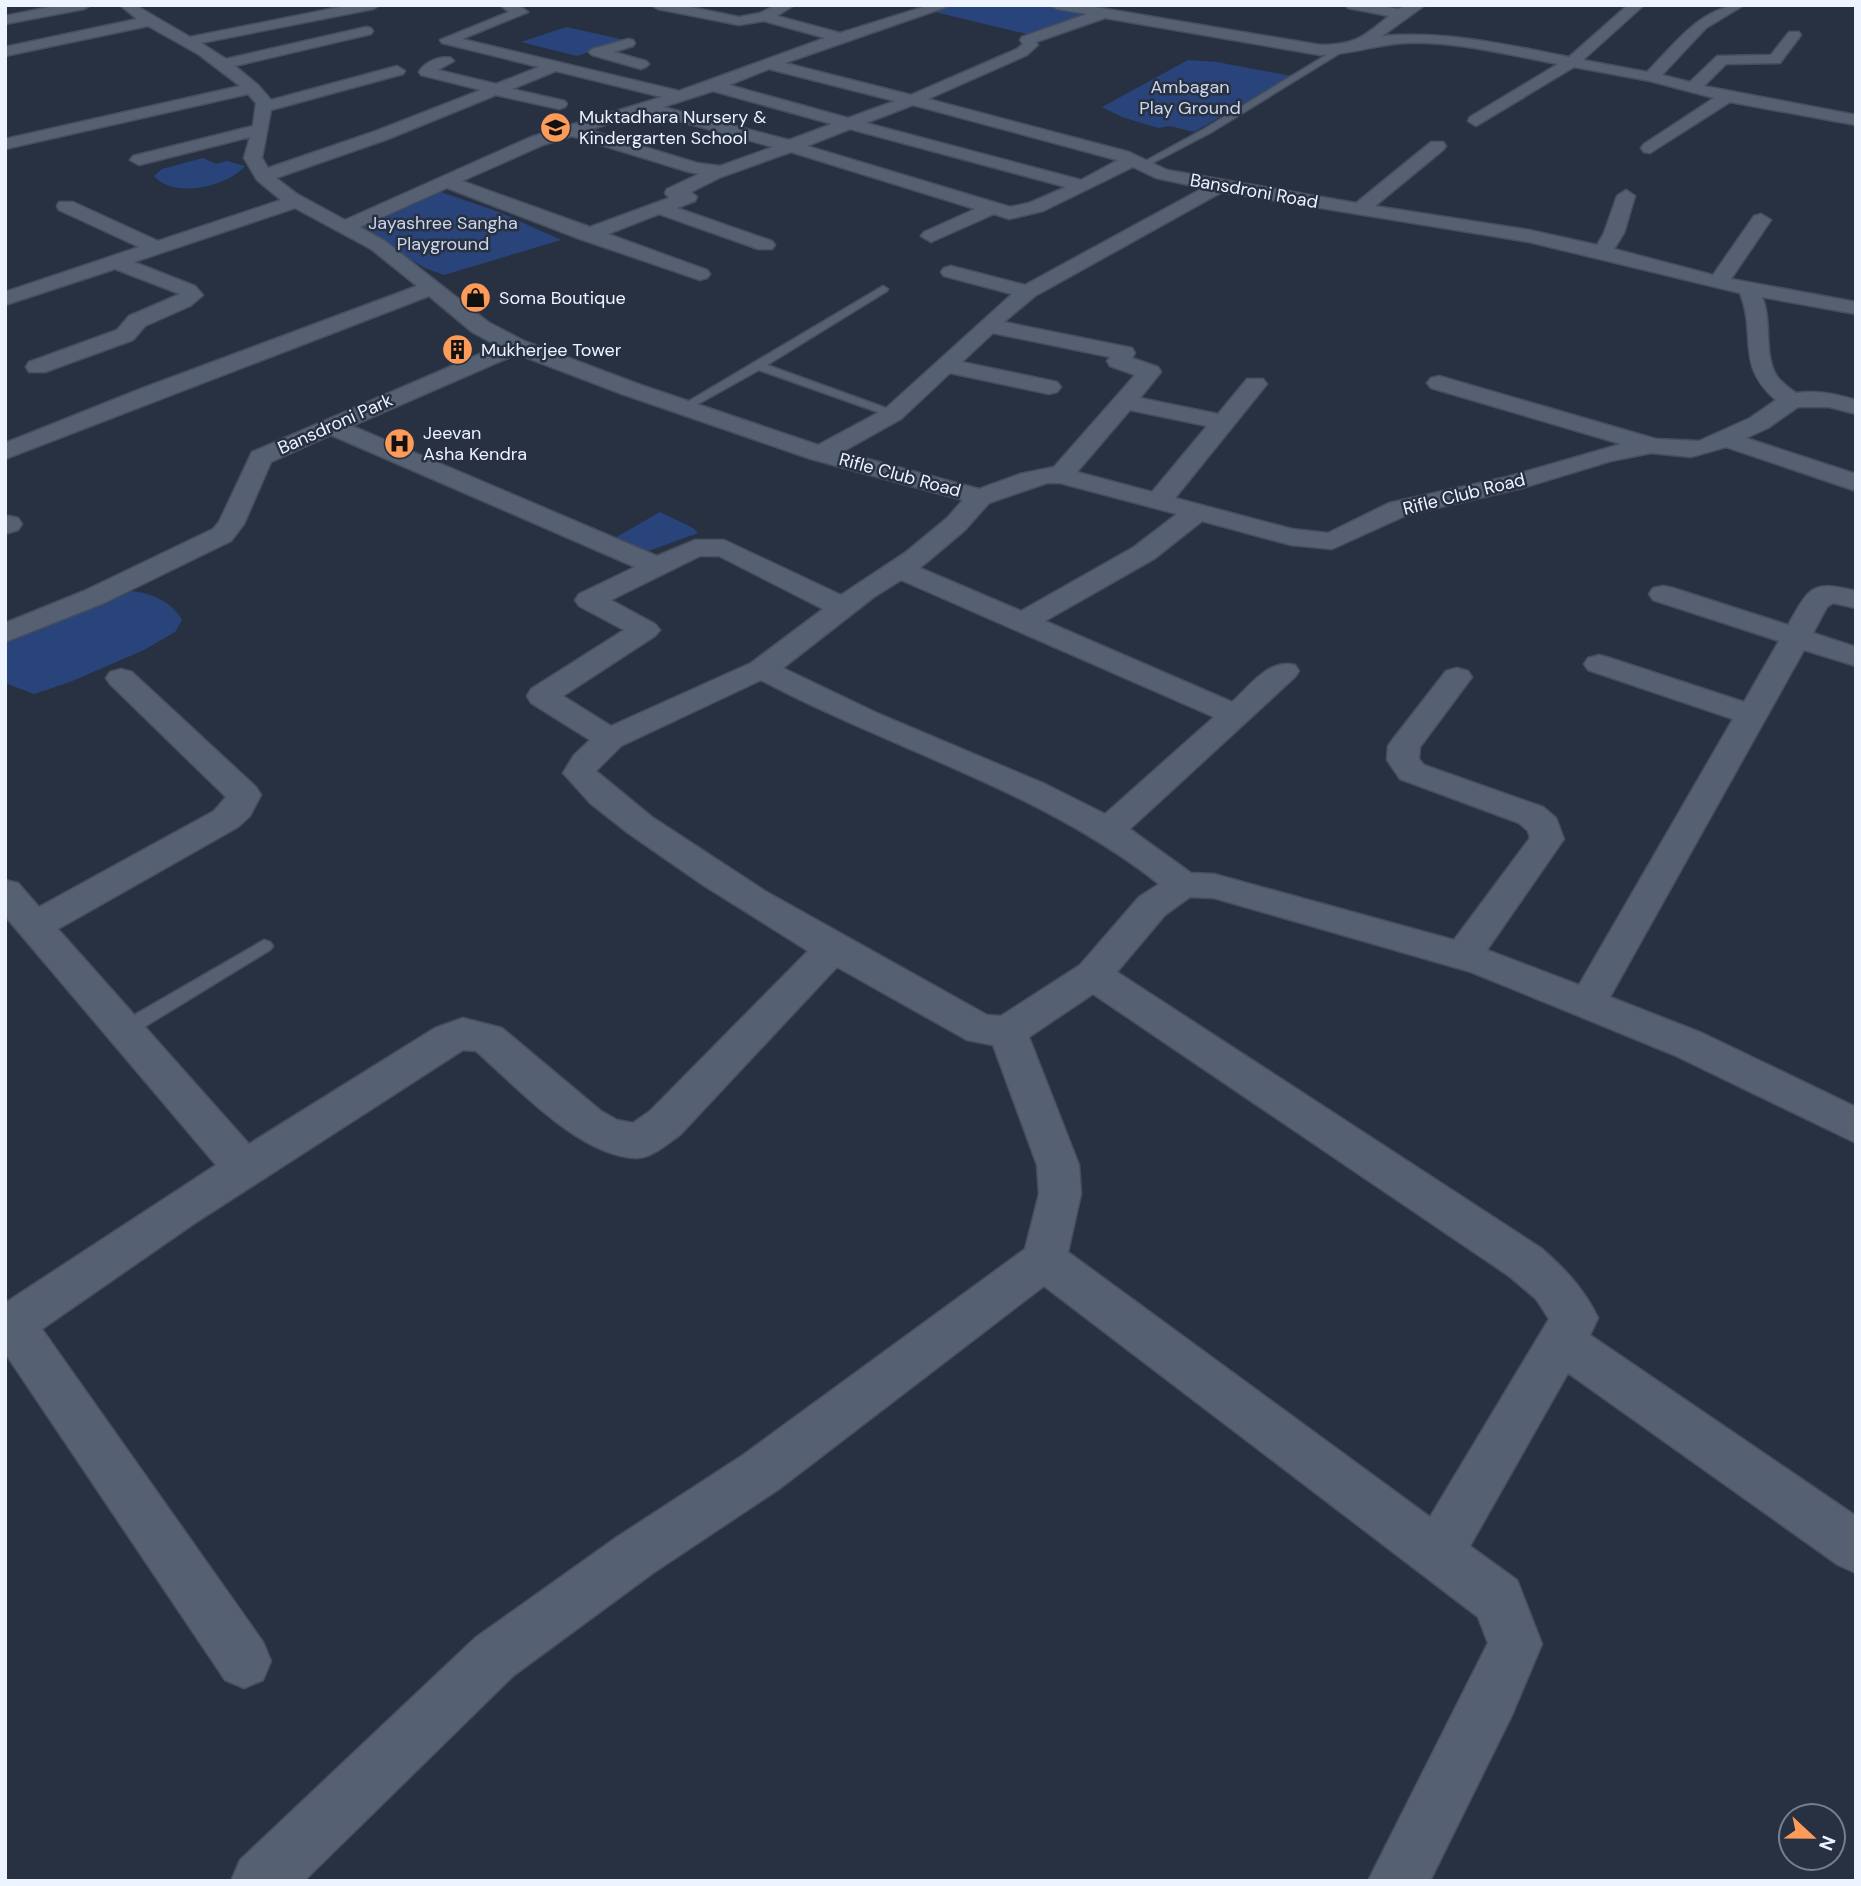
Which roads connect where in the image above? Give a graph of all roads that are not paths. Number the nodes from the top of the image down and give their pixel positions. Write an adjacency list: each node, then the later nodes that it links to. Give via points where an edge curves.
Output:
1 (84, 5): 17 (street)
2 (127, 5): 19 (street)
3 (373, 5): 21 (street)
4 (507, 5): 32 (street, via 520,12 447,40)
5 (658, 5): 16 (street, via 739,21)
6 (788, 5): 16 (street)
7 (945, 5): 23 (street)
8 (1057, 5): 14 (street)
9 (1165, 5): 18 (street)
10 (1353, 5): 15 (street)
11 (1418, 5): 15 (street)
12 (1637, 5): 29 (street)
13 (1737, 5): 36 (street, via 1701,25)
14 (1103, 14): 18 (street); 42 (street, via 1029,39 1030,46 1022,52)
15 (1399, 14): 25 (street)
16 (764, 17): 23 (street)
17 (5, 20)
18 (1138, 20): 26 (street)
19 (159, 25): 21 (street); 27 (street)
20 (371, 30): 30 (street)
21 (193, 32): 30 (street)
22 (1794, 35): 38 (street, via 1775,60 1722,59)
23 (842, 38): 31 (street)
24 (628, 43): 33 (street, via 597,52)
25 (1365, 44): 26 (street); 29 (street, via 1431,39)
26 (1341, 50): 55 (lane, via 1207,131)
27 (5, 52)
28 (446, 61): 39 (street, via 427,72)
29 (1572, 62): 36 (street); 47 (street)
30 (224, 64): 45 (street)
31 (767, 64): 37 (street); 42 (street, Bansdroni Road)
32 (555, 66): 39 (street); 40 (street)
33 (654, 67)
34 (397, 72): 45 (street)
35 (691, 78): 37 (street)
36 (1651, 78): 38 (street)
37 (715, 85): 40 (street); 48 (street)
38 (1693, 88): 41 (street)
39 (495, 90): 43 (street); 57 (street)
40 (680, 96): 44 (street)
41 (1727, 97): 46 (street); 53 (street)
42 (912, 100): 48 (street); 55 (street, Bansdroni Road)
43 (559, 104)
44 (645, 107): 49 (street); 51 (street)
45 (259, 108): 50 (street); 54 (street); 57 (street, via 253,158)
46 (1856, 120)
47 (1476, 121)
48 (849, 123): 51 (street); 59 (street)
49 (571, 130): 56 (street); 58 (street)
50 (8, 141)
51 (790, 146): 56 (street); 65 (street)
52 (1437, 146): 66 (street)
53 (1650, 148)
54 (139, 160)
55 (1137, 163): 59 (street); 60 (street, Bansdroni Road, via 1162,174)
56 (715, 173): 64 (street, via 674,193 688,197)
57 (263, 176): 62 (street, Rifle Club Road)
58 (447, 182): 68 (street); 69 (street)
59 (1081, 185): 65 (street, via 1023,214)
60 (1219, 186): 66 (street, Bansdroni Road); 81 (street)
61 (1626, 196): 73 (street, via 1614,233)
62 (297, 201): 68 (street, Rifle Club Road); 72 (street)
63 (66, 206): 72 (street)
64 (659, 208): 69 (street); 71 (street)
65 (990, 209): 70 (street)
66 (1360, 209): 73 (street, Bansdroni Road)
67 (1761, 220): 77 (street)
68 (345, 228): 78 (street, Rifle Club Road, via 378,245)
69 (587, 234): 76 (street)
70 (931, 236)
71 (765, 245)
72 (157, 248): 74 (street)
73 (1602, 252): 77 (street, Bansdroni Road)
74 (116, 262): 82 (street); 88 (street, via 192,295 137,321 125,335)
75 (951, 272): 81 (street)
76 (700, 274)
77 (1718, 283): 79 (street, Bansdroni Road)
78 (432, 288): 85 (street, Rifle Club Road, via 480,327); 101 (street)
79 (1748, 288): 83 (street, Bansdroni Road); 93 (street, via 1756,307 1765,374)
80 (883, 289): 87 (lane)
81 (1028, 292): 84 (street)
82 (5, 299)
83 (1856, 308)
84 (988, 325): 86 (street); 92 (street, via 1124,353 1118,361 1150,372)
85 (516, 346): 94 (street, Rifle Club Road); 98 (street, Bansdroni Park)
86 (944, 365): 91 (street); 96 (street)
87 (758, 366): 94 (lane); 96 (lane)
88 (37, 367)
89 (1439, 383): 100 (street)
90 (1255, 384): 97 (street)
91 (1049, 387)
92 (1124, 401): 97 (street); 103 (street)
93 (1791, 401): 95 (street, via 1820,399); 99 (street, Rifle Club Road)
94 (685, 407): 102 (street, Rifle Club Road)
95 (1856, 407)
96 (893, 414): 102 (street)
97 (1224, 422): 106 (street)
98 (332, 427): 108 (street); 114 (street, Bansdroni Park, via 261,457 222,535 94,597)
99 (1727, 439): 100 (street, Rifle Club Road, via 1691,450); 104 (street)
100 (1651, 446): 107 (street, Rifle Club Road, via 1607,454 1466,496 1398,509 1332,541 1291,537)
101 (5, 452)
102 (820, 454): 105 (street, Rifle Club Road)
103 (1061, 475): 105 (street, Rifle Club Road, via 1029,480); 106 (street, Rifle Club Road)
104 (1856, 483)
105 (981, 497): 109 (street, via 956,524)
106 (1159, 500): 107 (street, Rifle Club Road)
107 (1198, 511): 113 (street, via 1144,553)
108 (656, 566): 112 (street, via 695,548 724,548); 124 (street, via 589,600 645,630 542,696)
109 (899, 569): 112 (street); 113 (street)
110 (1662, 594): 115 (street)
111 (1856, 600): 115 (street, via 1828,593 1816,602)
112 (842, 607): 118 (street)
113 (1023, 622): 122 (street)
114 (5, 633)
115 (1797, 637): 116 (street); 123 (street)
116 (1856, 657)
117 (1600, 664): 123 (street)
118 (762, 669): 124 (street); 125 (street, via 810,697 920,741)
119 (1284, 671): 122 (street)
120 (1457, 677): 131 (street, via 1404,746 1403,760 1412,772 1531,816 1544,826 1547,839)
121 (121, 678): 128 (street, via 244,795 226,819)
122 (1236, 715): 125 (street)
123 (1752, 715): 133 (street)
124 (610, 739): 130 (street, via 579,773 594,789 719,880)
125 (1107, 831): 126 (street, via 1155,861)
126 (1182, 885): 131 (street, via 1214,886); 132 (street, via 1152,906)
127 (5, 892): 128 (street)
128 (34, 926): 134 (street)
129 (264, 946): 134 (lane)
130 (833, 948): 135 (street, via 981,1030); 137 (street, via 665,1123 638,1141 609,1135 586,1123 488,1039 463,1032)
131 (1463, 956): 133 (street)
132 (1093, 975): 135 (street); 140 (street, via 1525,1262 1552,1285 1574,1318)
133 (1587, 1004): 136 (street, via 1688,1044)
134 (124, 1030): 137 (street)
135 (1007, 1031): 138 (street, via 1058,1165 1060,1194)
136 (1856, 1126)
137 (245, 1169): 139 (street)
138 (1044, 1260): 142 (street); 144 (street, via 761,1472 494,1657)
139 (9, 1326): 143 (street)
140 (1561, 1341): 141 (street); 142 (street)
141 (1856, 1547)
142 (1437, 1553): 145 (street, via 1498,1598 1515,1644)
143 (244, 1661)
144 (261, 1881)
145 (1398, 1881)

